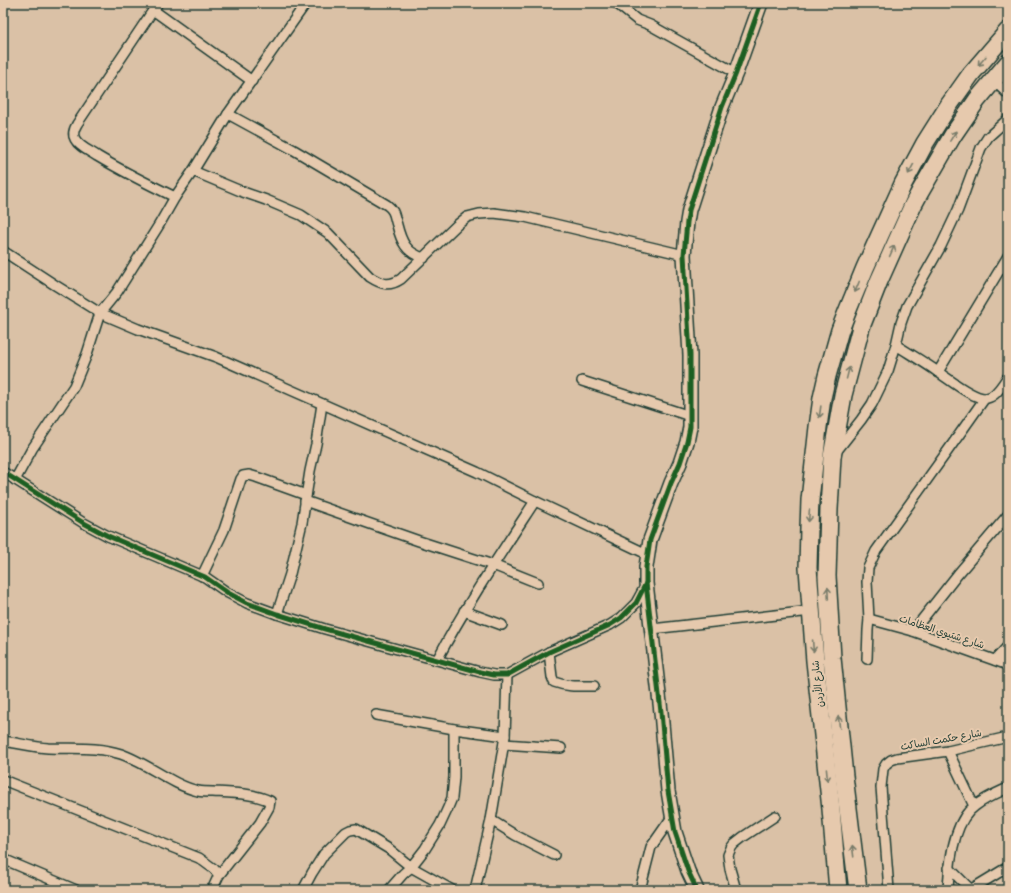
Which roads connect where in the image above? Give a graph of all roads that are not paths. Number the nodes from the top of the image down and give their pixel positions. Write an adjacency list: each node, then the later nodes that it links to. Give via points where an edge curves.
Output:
1 (306, 3): 9 (street)
2 (761, 3): 7 (street)
3 (621, 5): 7 (street, via 637,20)
4 (156, 7): 9 (street); 14 (street, via 77,124 74,137 81,146 101,158)
5 (1008, 32): 39 (highway, شارع الأردن, one-way to 39, via 971,74 925,143 868,260 840,330 821,405 812,477 808,528)
6 (1008, 63): 8 (highway, شارع الأردن)
7 (736, 73): 16 (street, via 722,107 689,210)
8 (993, 80): 10 (street); 27 (highway, شارع الأردن, one-way to 8, via 843,395 861,327 904,223 954,135)
9 (252, 81): 11 (street)
10 (1008, 94)
11 (228, 114): 13 (street); 18 (street, via 392,209 405,245 413,253)
12 (1008, 119): 20 (street, via 988,137 981,148 958,210 908,306)
13 (193, 171): 14 (street); 18 (street, via 301,215 328,233 377,282 396,282)
14 (175, 197): 19 (street, via 117,292)
15 (3, 251): 19 (street)
16 (684, 255): 18 (street, via 525,216 494,213 467,217); 26 (street, via 690,355)
17 (1008, 256): 21 (street)
18 (424, 258)
19 (100, 313): 25 (street, via 216,357); 29 (street, via 74,386)
20 (896, 345): 21 (street); 27 (street, via 888,371 872,404)
21 (938, 372): 24 (street, via 964,390)
22 (1008, 377): 24 (street, via 994,395)
23 (582, 381): 26 (street)
24 (985, 398): 41 (street, via 876,550 868,568)
25 (322, 404): 30 (street); 31 (street, via 477,472)
26 (690, 416): 33 (street, via 685,449)
27 (832, 457): 82 (highway, شارع الأردن, one-way to 27, via 840,737 829,612 827,568)
28 (3, 472): 29 (street)
29 (15, 480): 35 (street, via 108,536)
30 (306, 498): 34 (street, via 419,541); 35 (street, via 256,477 243,476 224,530); 40 (street, via 291,568)
31 (535, 501): 33 (street); 34 (street)
32 (1008, 515): 44 (street)
33 (647, 554): 37 (street)
34 (493, 565): 36 (street); 38 (street)
35 (202, 576): 40 (street, via 239,599)
36 (538, 583)
37 (646, 583): 43 (street); 46 (street, via 636,603 615,622)
38 (464, 611): 42 (street); 48 (street)
39 (811, 611): 43 (street); 81 (highway, شارع الأردن, one-way to 81)
40 (277, 614): 48 (street)
41 (869, 619): 44 (street, شارع شتيوي العظامات); 47 (street)
42 (502, 625)
43 (652, 629): 64 (street)
44 (913, 631): 49 (street, شارع شتيوي العظامات)
45 (1008, 646): 49 (street)
46 (549, 652): 51 (street); 52 (street, via 554,682 561,685)
47 (867, 659)
48 (437, 660): 51 (street, via 494,675)
49 (995, 660): 50 (street, شارع شتيوي العظامات)
50 (1008, 665)
51 (507, 675): 56 (street)
52 (594, 686)
53 (376, 716): 54 (street)
54 (454, 729): 56 (street); 68 (street, via 452,798 432,838)
55 (1008, 737): 59 (street, شارع حكمت الساكت)
56 (504, 740): 58 (street); 65 (street)
57 (3, 741): 71 (street, via 48,748 96,749 122,754 199,791 264,798 270,802 260,823)
58 (561, 748)
59 (948, 751): 62 (street); 83 (street, شارع حكمت الساكت, via 897,758 886,764 881,787)
60 (3, 780): 71 (street, via 199,858)
61 (1008, 788): 62 (street)
62 (974, 806): 70 (street, via 960,826)
63 (774, 816): 80 (street, via 731,848 728,856)
64 (672, 817): 78 (street, via 651,847); 79 (street, via 688,871)
65 (491, 820): 66 (street); 77 (street)
66 (554, 855)
67 (3, 859): 72 (street)
68 (411, 867): 74 (street, via 370,837 356,829 350,830 324,854); 75 (street); 76 (street)
69 (1008, 867): 85 (street)
70 (949, 868): 84 (street); 85 (street)
71 (219, 875): 73 (street)
72 (76, 890)
73 (212, 890)
74 (303, 890)
75 (389, 890)
76 (452, 890)
77 (475, 890)
78 (640, 890)
79 (697, 890)
80 (736, 890)
81 (838, 890)
82 (858, 890)
83 (889, 890)
84 (948, 890)
85 (971, 890)

